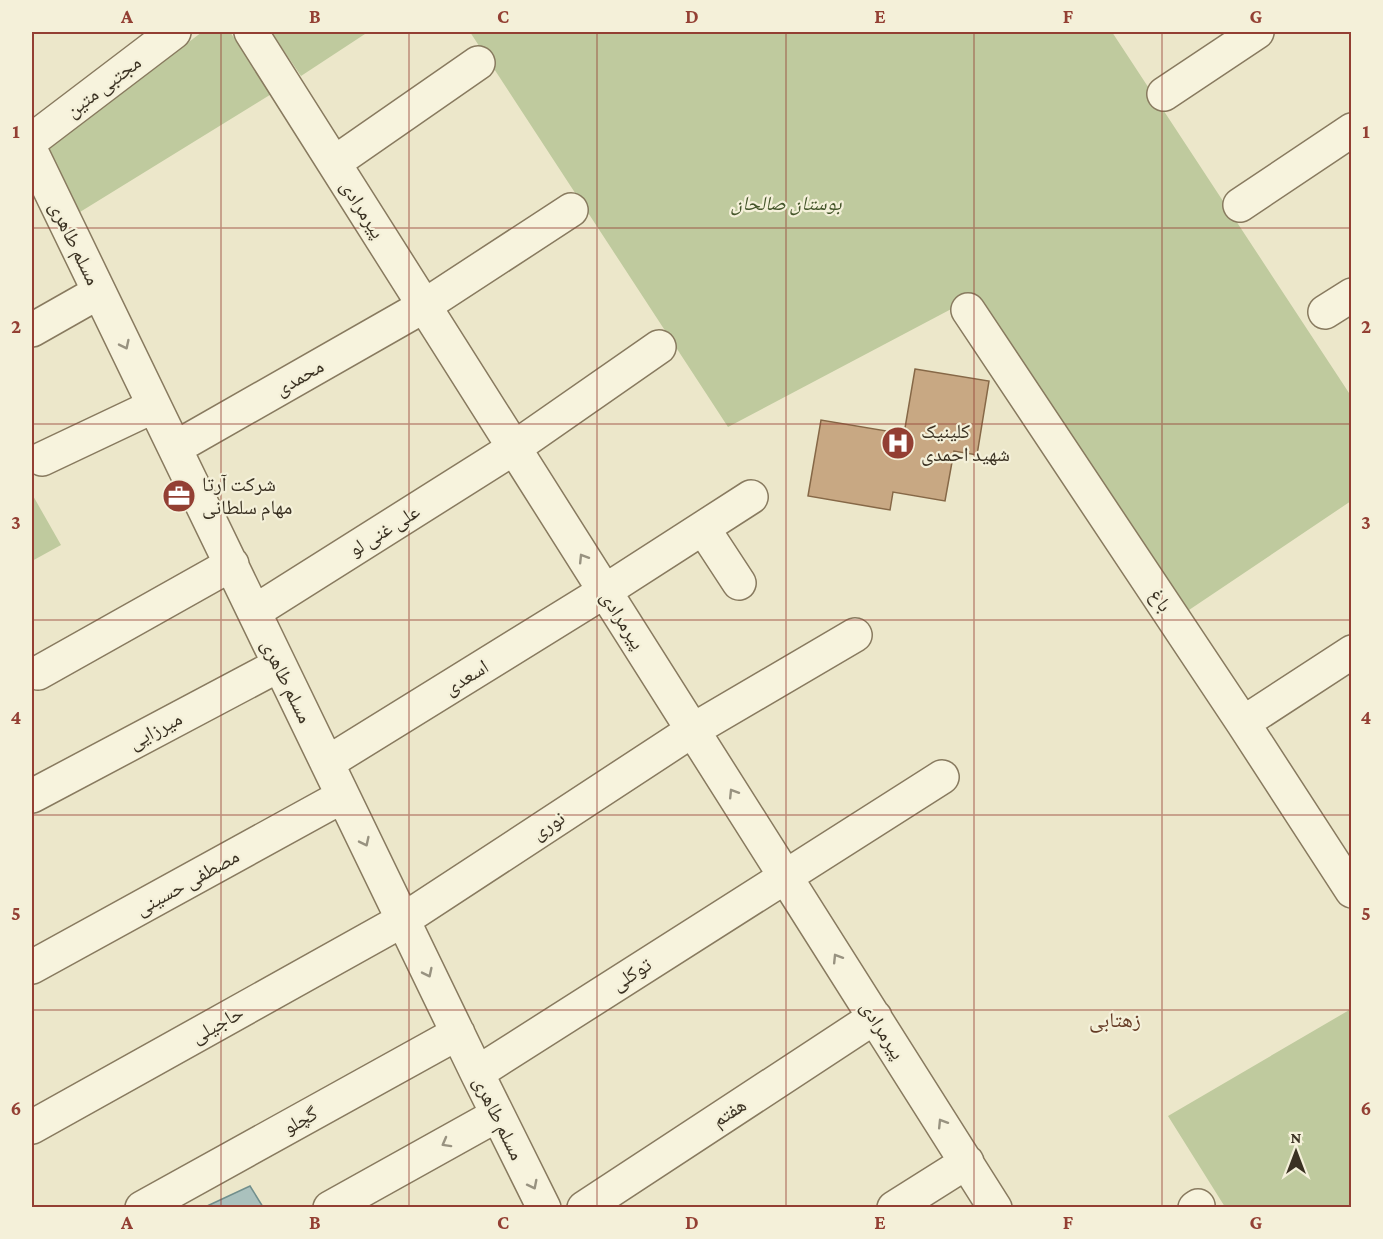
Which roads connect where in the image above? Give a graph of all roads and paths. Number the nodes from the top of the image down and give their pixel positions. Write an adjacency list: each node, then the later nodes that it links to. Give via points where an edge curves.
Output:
1 (174, 32): 7 (street, مجتبی متین)
2 (251, 32): 9 (street, پیرمرادی)
3 (1257, 32): 5 (street)
4 (478, 63): 9 (street)
5 (1164, 94)
6 (1352, 130): 10 (street)
7 (32, 140)
8 (32, 153): 12 (street, مسلم طاهری)
9 (334, 163): 13 (street, پیرمرادی)
10 (1240, 205)
11 (572, 210): 13 (street, محمدی)
12 (99, 292): 15 (street); 17 (street, مسلم طاهری, one-way to 17)
13 (424, 306): 18 (street, محمدی); 19 (street, پیرمرادی)
14 (968, 310): 31 (street, باغ)
15 (32, 330)
16 (659, 347): 19 (street, علی غنی لو)
17 (154, 406): 18 (street, مسلم طاهری); 20 (street)
18 (175, 448): 23 (street, مسلم طاهری)
19 (514, 448): 25 (street, پیرمرادی, one-way to 19); 26 (street, علی غنی لو)
20 (42, 459)
21 (751, 497): 22 (street, اسعدی)
22 (703, 528): 24 (street); 25 (street, اسعدی)
23 (232, 564): 26 (street, مسلم طاهری); 30 (street)
24 (739, 583)
25 (605, 591): 32 (street, پیرمرادی); 33 (street, اسعدی)
26 (254, 612): 29 (street, مسلم طاهری)
27 (855, 635): 32 (street, نوری)
28 (1352, 652): 31 (street)
29 (279, 665): 33 (street, مسلم طاهری); 35 (street, میرزایی)
30 (38, 673)
31 (1243, 723): 38 (street, باغ)
32 (693, 729): 37 (street, پیرمرادی, one-way to 32); 39 (street, نوری)
33 (327, 764): 36 (street, مسلم طاهری)
34 (942, 777): 37 (street, توکلی)
35 (32, 796)
36 (343, 796): 39 (street, مسلم طاهری, one-way to 39); 40 (street, مصطفی حسینی)
37 (785, 875): 41 (street, پیرمرادی, one-way to 37); 43 (street, توکلی)
38 (1352, 891)
39 (403, 920): 42 (street, مسلم طاهری, one-way to 42); 45 (street, حاجیلی)
40 (32, 968)
41 (875, 1017): 46 (street, پیرمرادی, one-way to 41); 50 (street, هفتم)
42 (458, 1033): 43 (street, مسلم طاهری); 47 (street, گچلو)
43 (477, 1073): 44 (street, مسلم طاهری)
44 (497, 1115): 48 (street, one-way to 48); 49 (street, مسلم طاهری, one-way to 49)
45 (32, 1127)
46 (967, 1162): 51 (street); 52 (street, پیرمرادی)
47 (142, 1208)
48 (330, 1208)
49 (544, 1208)
50 (584, 1208)
51 (894, 1208)
52 (995, 1208)

